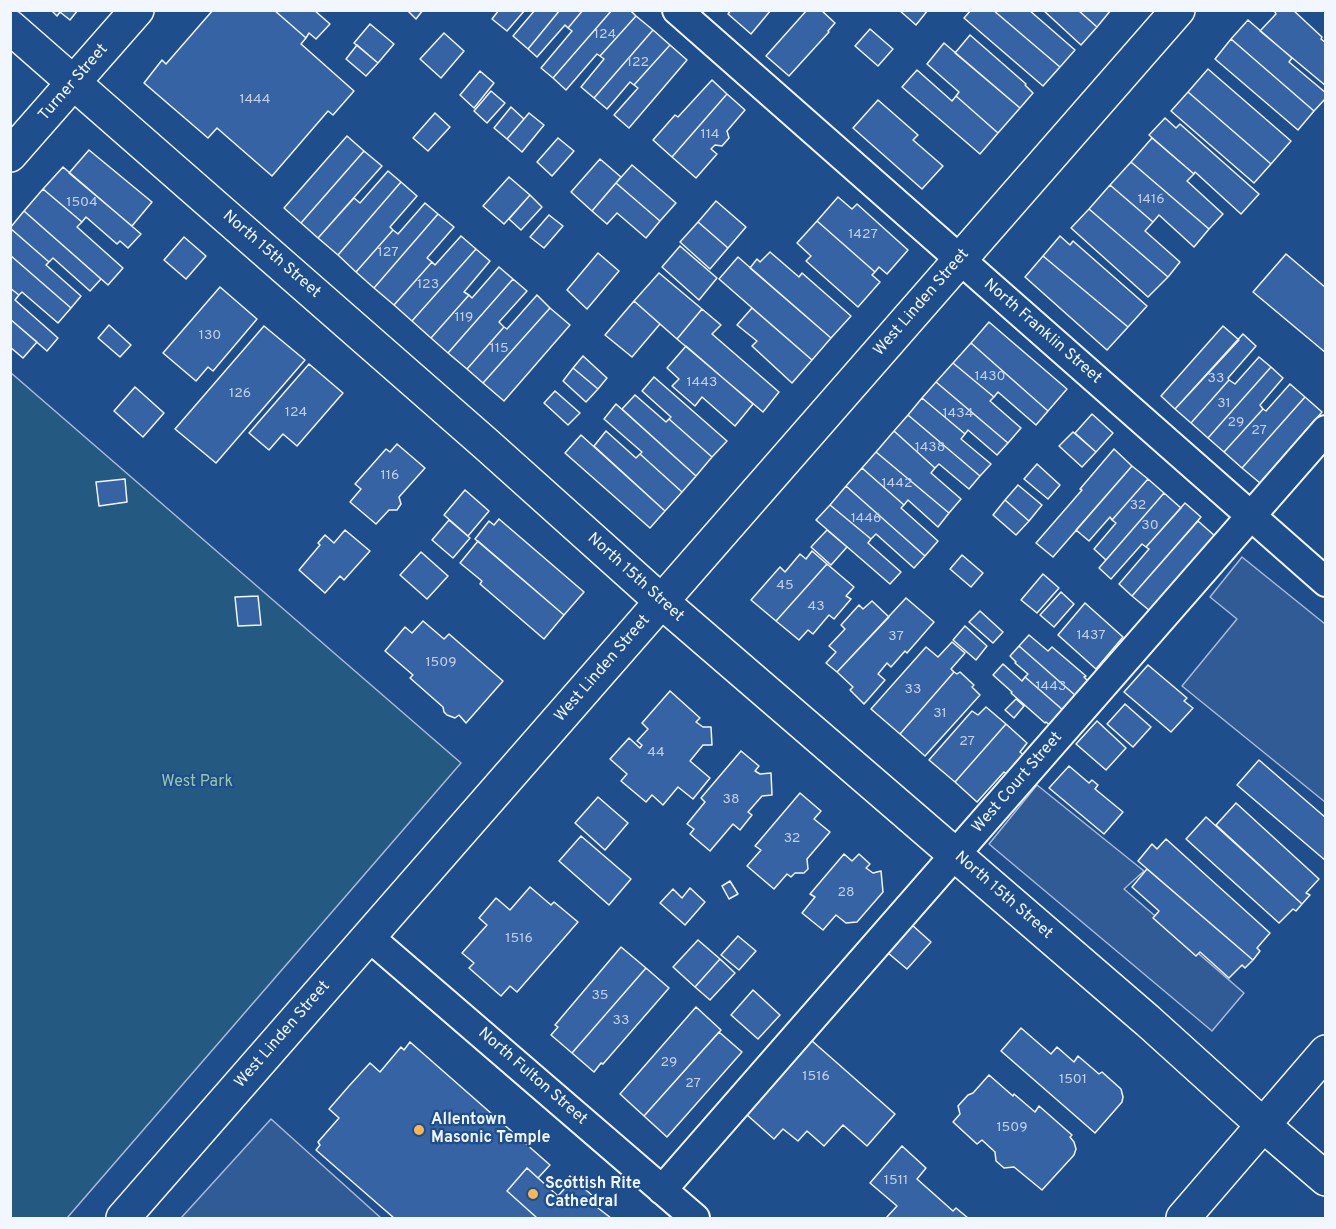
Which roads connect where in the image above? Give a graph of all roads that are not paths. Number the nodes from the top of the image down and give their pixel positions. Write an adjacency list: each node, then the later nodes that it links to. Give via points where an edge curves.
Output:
1 (137, 10): 5 (main road, Turner Street)
2 (677, 10): 7 (street, North Franklin Street)
3 (1178, 10): 7 (main road, West Linden Street)
4 (10, 27): 5 (main road, North 15th Street)
5 (74, 82): 6 (main road, Turner Street); 11 (main road, North 15th Street)
6 (10, 155)
7 (960, 260): 9 (street, North Franklin Street); 11 (main road, West Linden Street)
8 (1326, 430): 9 (street, West Court Street)
9 (1250, 517): 10 (street, North Franklin Street); 12 (street, West Court Street)
10 (1326, 582)
11 (661, 601): 12 (main road, North 15th Street); 13 (main road, West Linden Street)
12 (955, 855): 15 (main road, North 15th Street, via 1140,1013); 17 (street, West Court Street)
13 (369, 937): 17 (street, North Fulton Street); 18 (main road, West Linden Street)
14 (1326, 1052): 15 (main road)
15 (1263, 1125): 16 (main road, North 15th Street); 20 (main road)
16 (1326, 1179)
17 (662, 1190): 19 (street, North Fulton Street)
18 (123, 1218)
19 (695, 1218)
20 (1183, 1218)

